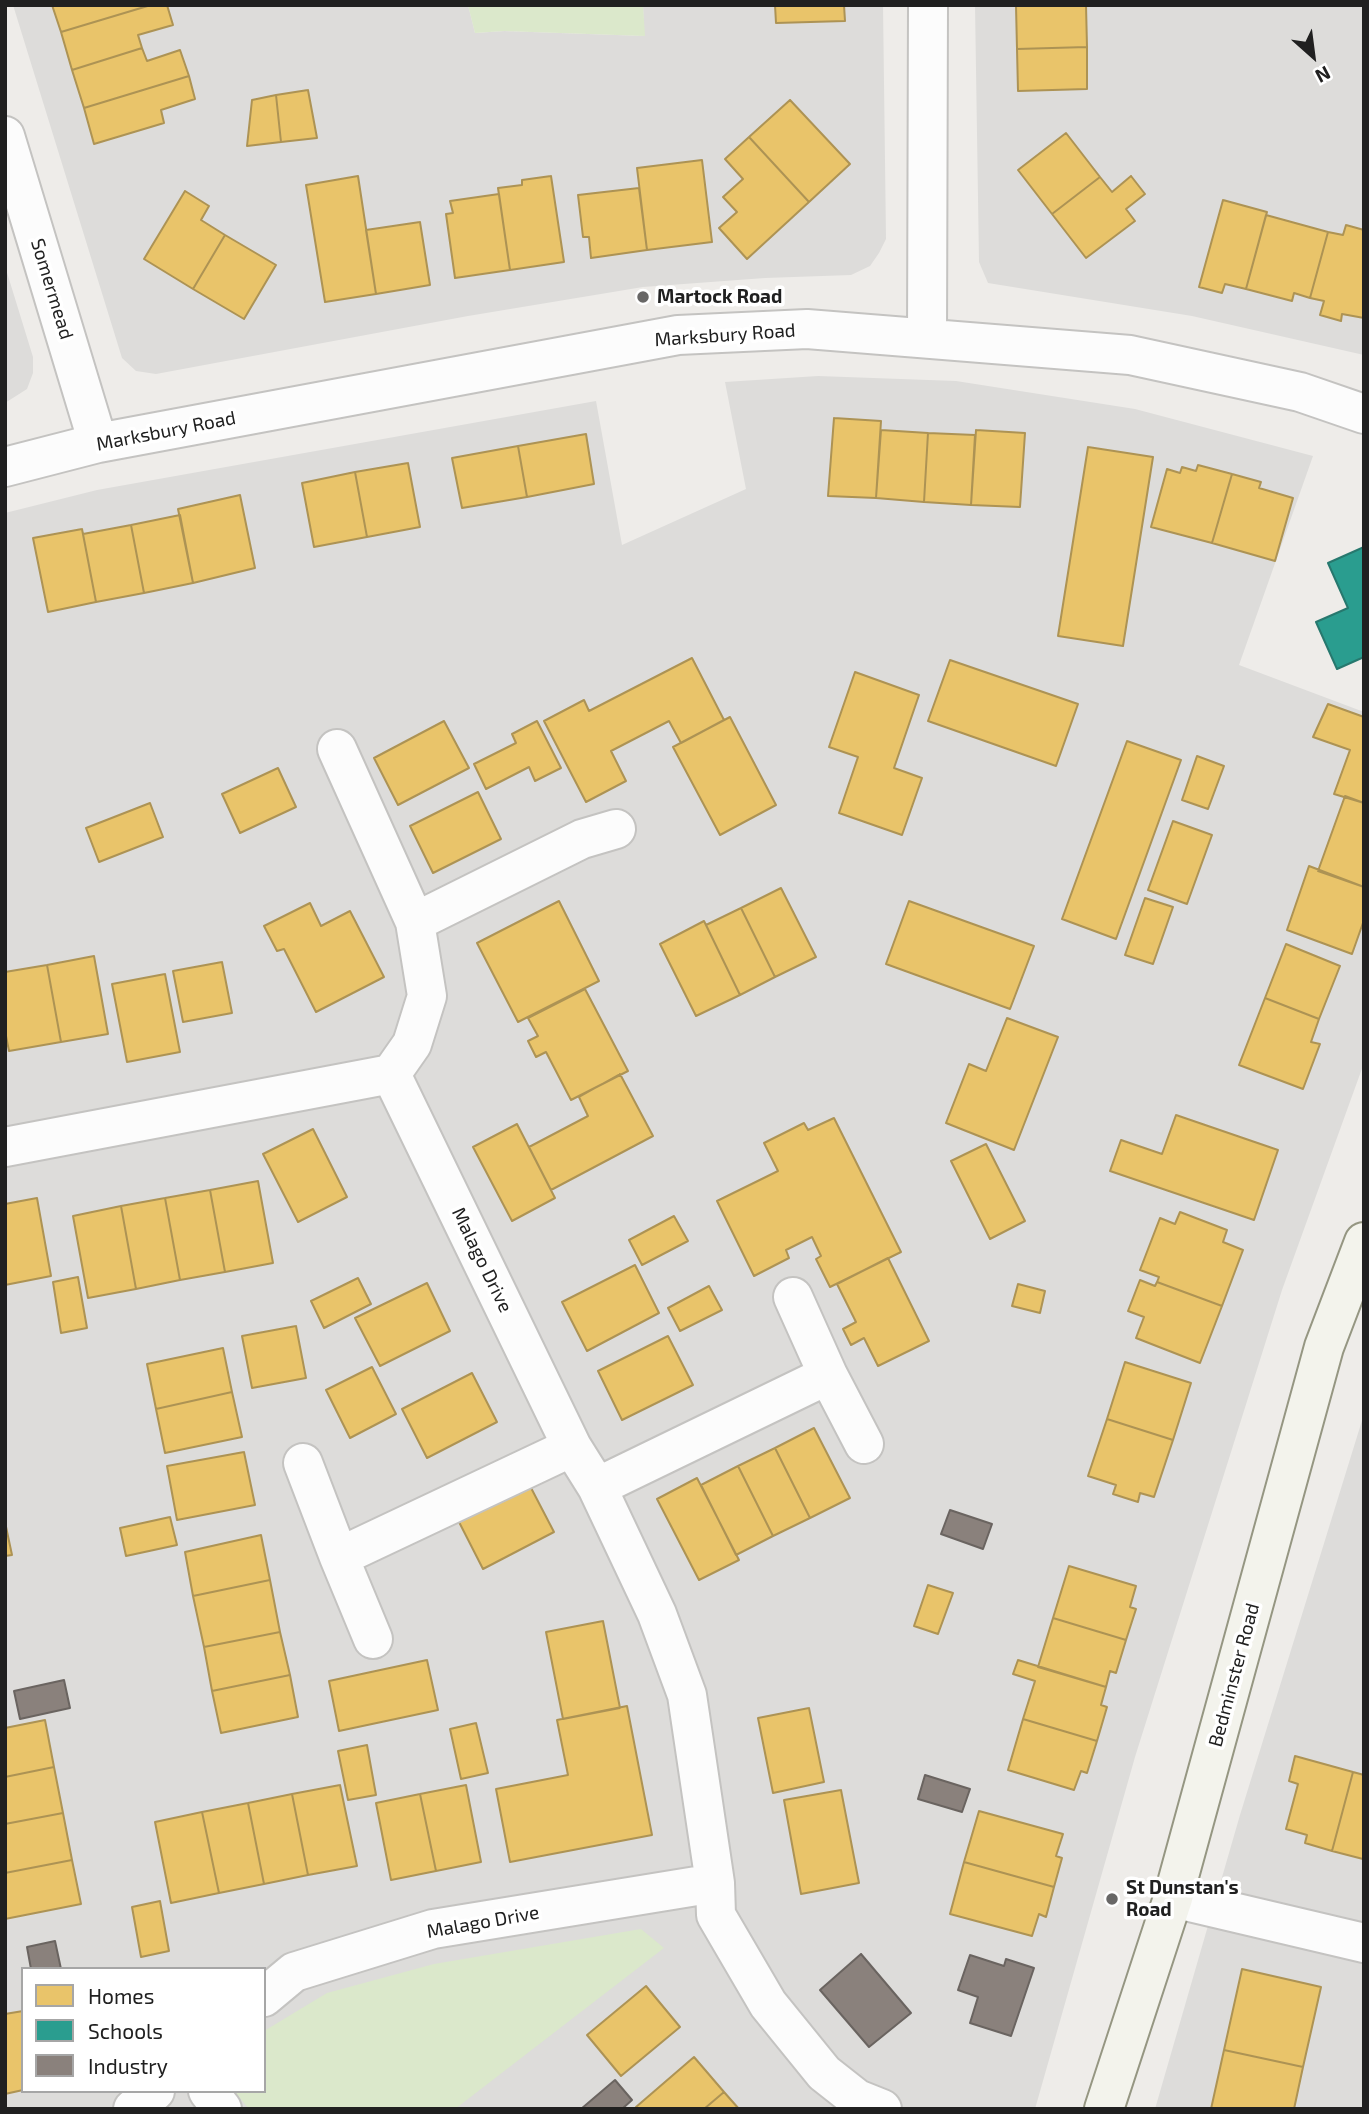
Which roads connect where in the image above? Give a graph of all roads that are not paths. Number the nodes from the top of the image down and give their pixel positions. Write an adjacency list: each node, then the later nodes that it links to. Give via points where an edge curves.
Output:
1 (929, 5): 3 (street)
2 (5, 136): 5 (street, Somermead)
3 (927, 338): 4 (street, Marksbury Road, via 1153,359 1300,391); 5 (street, Marksbury Road, via 807,328 678,335)
4 (1364, 414)
5 (98, 443): 6 (street, Marksbury Road)
6 (5, 467)
7 (337, 750): 9 (street)
8 (616, 829): 9 (street, via 582,838)
9 (415, 922): 10 (street, via 427,996 412,1044)
10 (391, 1074): 11 (street); 16 (street, Malago Drive)
11 (5, 1147)
12 (1364, 1241): 22 (main road, Bedminster Road, via 1324,1347)
13 (793, 1297): 14 (street)
14 (828, 1375): 15 (street); 18 (street)
15 (864, 1444)
16 (572, 1447): 18 (street, Malago Drive); 19 (street)
17 (303, 1464): 19 (street)
18 (597, 1487): 21 (street, Malago Drive, via 657,1614 687,1695)
19 (339, 1558): 20 (street)
20 (373, 1639)
21 (715, 1882): 24 (street, Malago Drive, via 433,1929 294,1972); 29 (street, Malago Drive, via 716,1914 768,2004 824,2073 857,2099)
22 (1173, 1898): 23 (street); 30 (main road, Bedminster Road)
23 (1364, 1943)
24 (266, 1995)
25 (153, 2093): 27 (street)
26 (210, 2093): 28 (street)
27 (133, 2109)
28 (222, 2109)
29 (882, 2109)
30 (1104, 2109)

